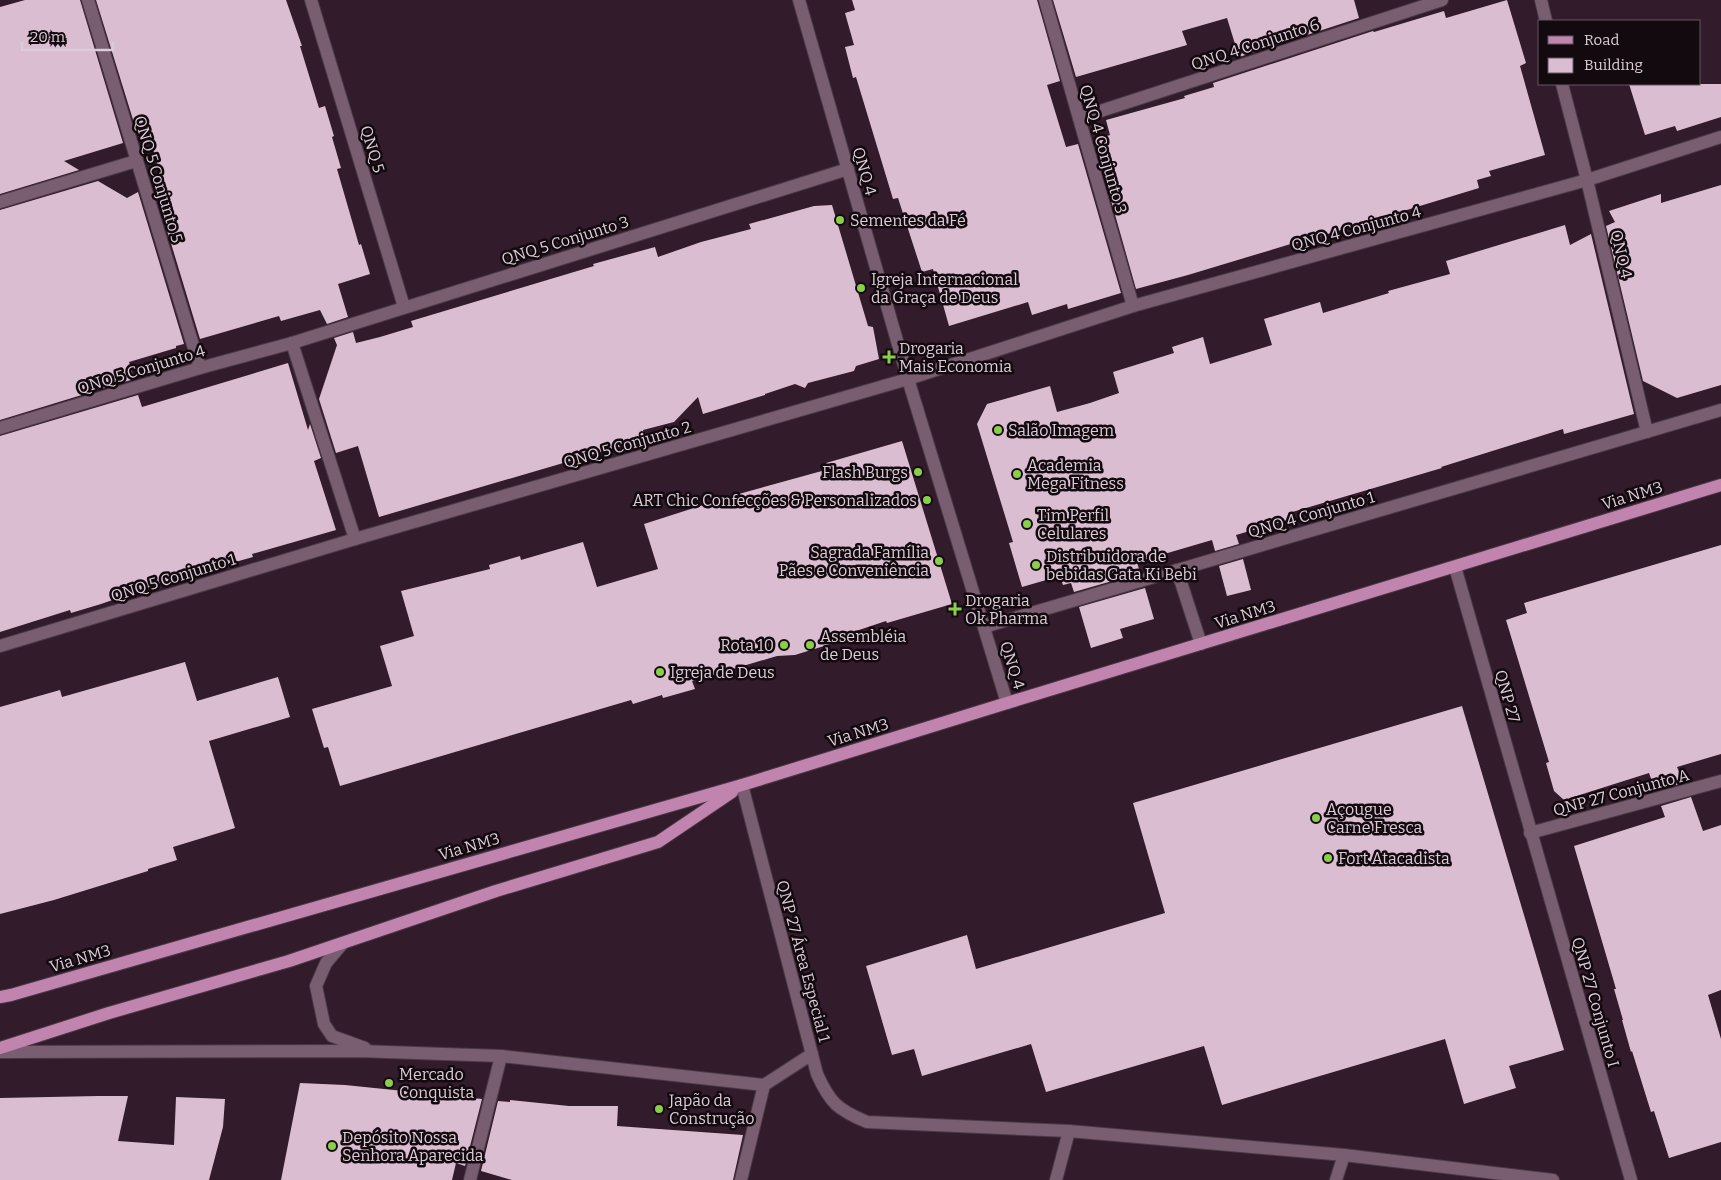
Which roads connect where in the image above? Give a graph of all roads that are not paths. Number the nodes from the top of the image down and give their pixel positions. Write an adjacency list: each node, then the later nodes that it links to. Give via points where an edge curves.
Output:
1 (88, 0): 11 (street, QNQ 5 Conjunto 5)
2 (312, 0): 16 (street, QNQ 5)
3 (799, 0): 12 (street, QNQ 4)
4 (1045, 0): 9 (street, QNQ 4 Conjunto 3)
5 (1442, 0): 9 (street, QNQ 4 Conjunto 6)
6 (1541, 0): 7 (street)
7 (1546, 20)
8 (1562, 85): 13 (street, QNQ 4)
9 (1079, 118): 15 (street, QNQ 4 Conjunto 3)
10 (1721, 137): 13 (street, QNQ 4 Conjunto 4)
11 (136, 161): 14 (street); 18 (street, QNQ 5 Conjunto 5)
12 (848, 169): 16 (street, QNQ 5 Conjunto 3); 19 (street, QNQ 4)
13 (1588, 180): 15 (street, QNQ 4 Conjunto 4); 22 (street, QNQ 4)
14 (0, 202)
15 (1132, 306): 19 (street)
16 (404, 307): 17 (street, QNQ 5 Conjunto 3)
17 (292, 342): 18 (street, QNQ 5 Conjunto 4); 24 (street)
18 (200, 368): 21 (street, QNQ 5 Conjunto 4)
19 (908, 379): 24 (street, QNQ 5 Conjunto 2); 27 (street, QNQ 4)
20 (1721, 410): 22 (street, QNQ 4 Conjunto 1)
21 (0, 428)
22 (1647, 432): 26 (street, QNQ 4 Conjunto 1)
23 (1721, 485): 25 (main road, Via NM3)
24 (355, 539): 29 (street, QNQ 5 Conjunto 1)
25 (1455, 567): 28 (main road, Via NM3); 33 (street, QNP 27)
26 (1177, 570): 27 (street, QNQ 4 Conjunto 1); 28 (street)
27 (984, 627): 30 (street, QNQ 4)
28 (1201, 644): 30 (main road, Via NM3)
29 (0, 646)
30 (1007, 703): 32 (main road, Via NM3)
31 (1721, 781): 33 (street, QNP 27 Conjunto A)
32 (742, 785): 34 (main road, via 658,842 496,891); 35 (main road, Via NM3); 39 (street, QNP 27 Área Especial 1)
33 (1530, 833): 49 (street, QNP 27 Conjunto I)
34 (343, 943): 36 (main road); 38 (street, via 326,962 316,986 324,1024 332,1036)
35 (0, 997)
36 (0, 1048)
37 (0, 1052): 38 (street)
38 (377, 1052): 40 (street)
39 (812, 1054): 41 (street); 42 (street, QNP 27 Área Especial 1, via 822,1085 838,1108 867,1122)
40 (501, 1056): 41 (street); 44 (street)
41 (764, 1085): 45 (street)
42 (1069, 1131): 43 (street); 46 (street)
43 (1344, 1155): 47 (street); 48 (street)
44 (470, 1180)
45 (741, 1180)
46 (1056, 1180)
47 (1336, 1180)
48 (1553, 1180)
49 (1631, 1180)

